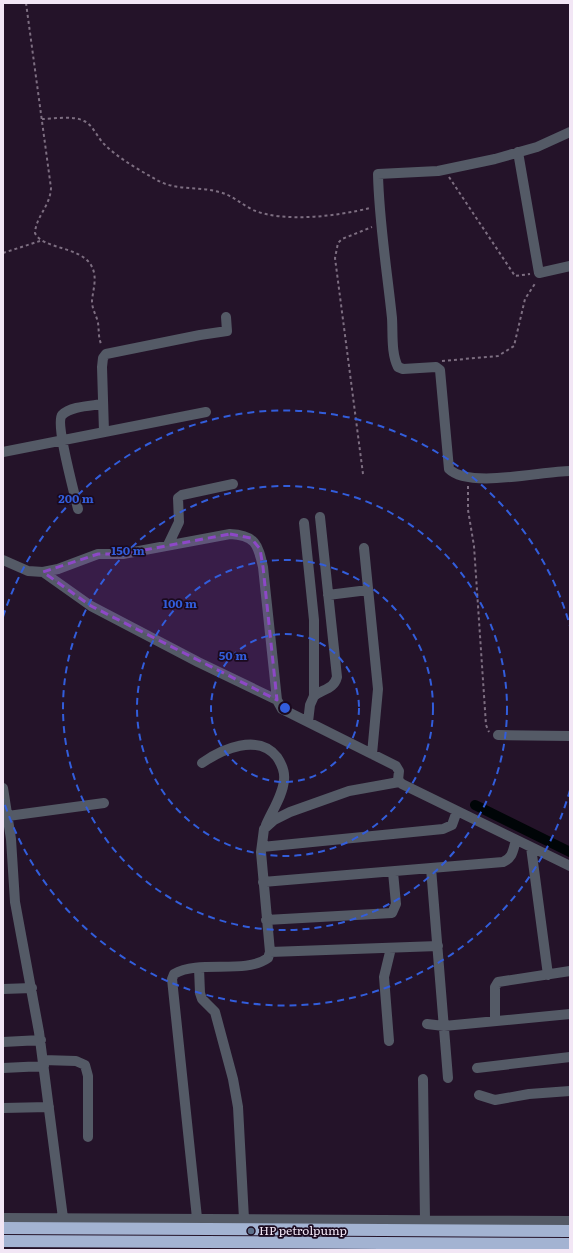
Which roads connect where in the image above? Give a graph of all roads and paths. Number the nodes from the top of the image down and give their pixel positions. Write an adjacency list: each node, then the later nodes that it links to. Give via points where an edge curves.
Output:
1 (26, 3): 2 (path)
2 (42, 119): 6 (path, via 84,120 113,152 157,180 174,187 218,192 267,214 334,216); 8 (path, via 51,188 50,202 35,227 35,233)
3 (570, 132): 4 (street, via 537,147)
4 (518, 152): 5 (street); 11 (street)
5 (444, 170): 6 (street, via 378,174); 11 (path, via 515,276)
6 (379, 205): 7 (street)
7 (381, 224): 21 (path, via 342,239 338,243 335,258); 22 (street, via 396,363 403,369 430,366 440,370 449,470 454,474)
8 (40, 241): 9 (path); 13 (path, via 78,254 92,266 95,277 93,307 99,340)
9 (3, 253)
10 (570, 266): 11 (street)
11 (539, 273): 14 (path, via 525,299 514,346 498,356)
12 (226, 317): 13 (street, via 227,331)
13 (106, 354): 15 (street, via 102,367)
14 (441, 361)
15 (103, 404): 17 (street); 18 (street, via 75,409 61,416 59,422)
16 (206, 412): 17 (street)
17 (104, 432): 18 (street)
18 (62, 440): 19 (street); 24 (street)
19 (3, 452)
20 (570, 471): 22 (street, via 512,477)
21 (363, 474)
22 (469, 477): 36 (path, via 468,510 474,546 486,725 491,734)
23 (233, 484): 27 (street, via 178,498 178,522)
24 (78, 509)
25 (320, 517): 32 (street)
26 (304, 523): 33 (street, via 314,620)
27 (168, 545): 30 (street, via 123,554 98,554); 34 (street, via 230,534 244,535 260,549)
28 (364, 548): 31 (street)
29 (3, 560): 30 (street, via 28,571)
30 (43, 572): 34 (street, via 91,606)
31 (368, 590): 32 (street); 38 (street, via 378,689)
32 (328, 595): 33 (street, via 337,677 336,684)
33 (314, 696): 35 (street)
34 (277, 700): 35 (street, via 282,709)
35 (308, 722): 38 (street)
36 (498, 735): 37 (street)
37 (570, 736)
38 (372, 754): 40 (street, via 396,766)
39 (202, 763): 45 (street, via 216,753 254,744 263,746 273,753 280,762 285,778)
40 (399, 777): 43 (street); 45 (street, via 290,812 274,820)
41 (3, 788): 44 (street)
42 (104, 803): 44 (street)
43 (457, 811): 46 (street); 47 (street, via 452,825 443,829)
44 (8, 816): 49 (street)
45 (264, 829): 47 (street)
46 (516, 840): 48 (street); 51 (street, via 512,856 508,860)
47 (262, 847): 53 (street)
48 (531, 847): 50 (street); 60 (street)
49 (8, 860): 61 (street)
50 (570, 866)
51 (431, 868): 52 (street); 55 (street)
52 (393, 872): 53 (street); 54 (street, via 396,904 392,913)
53 (264, 882): 54 (street)
54 (266, 920): 57 (street)
55 (438, 946): 56 (street); 66 (street)
56 (390, 948): 57 (street); 68 (street, via 384,977)
57 (270, 952): 58 (street, via 268,958 256,964)
58 (199, 968): 83 (street, via 174,974 171,987); 84 (street, via 200,993 202,999 215,1012 233,1079 238,1107)
59 (570, 971): 60 (street)
60 (548, 975): 64 (street, via 498,982 495,986)
61 (32, 988): 62 (street); 67 (street)
62 (3, 989)
63 (570, 1014): 64 (street)
64 (495, 1021): 66 (street)
65 (427, 1024): 66 (street)
66 (444, 1026): 74 (street)
67 (41, 1040): 69 (street); 71 (street)
68 (389, 1041)
69 (3, 1042)
70 (570, 1057): 73 (street)
71 (43, 1063): 72 (street); 79 (street); 80 (street, via 76,1061 85,1065 88,1076)
72 (3, 1068)
73 (477, 1068)
74 (448, 1078)
75 (423, 1079): 86 (street)
76 (570, 1091): 77 (street, via 495,1100)
77 (479, 1095)
78 (3, 1108): 79 (street)
79 (49, 1108): 82 (street)
80 (88, 1137)
81 (3, 1218): 82 (street)
82 (63, 1218): 83 (street)
83 (197, 1218): 84 (street)
84 (244, 1219): 85 (street)
85 (258, 1219): 86 (street); 92 (street)
86 (425, 1220): 87 (street)
87 (570, 1221)
88 (3, 1228): 89 (highway, bridge)
89 (570, 1231)
90 (3, 1241): 91 (highway, bridge)
91 (570, 1244)
92 (258, 1250)

